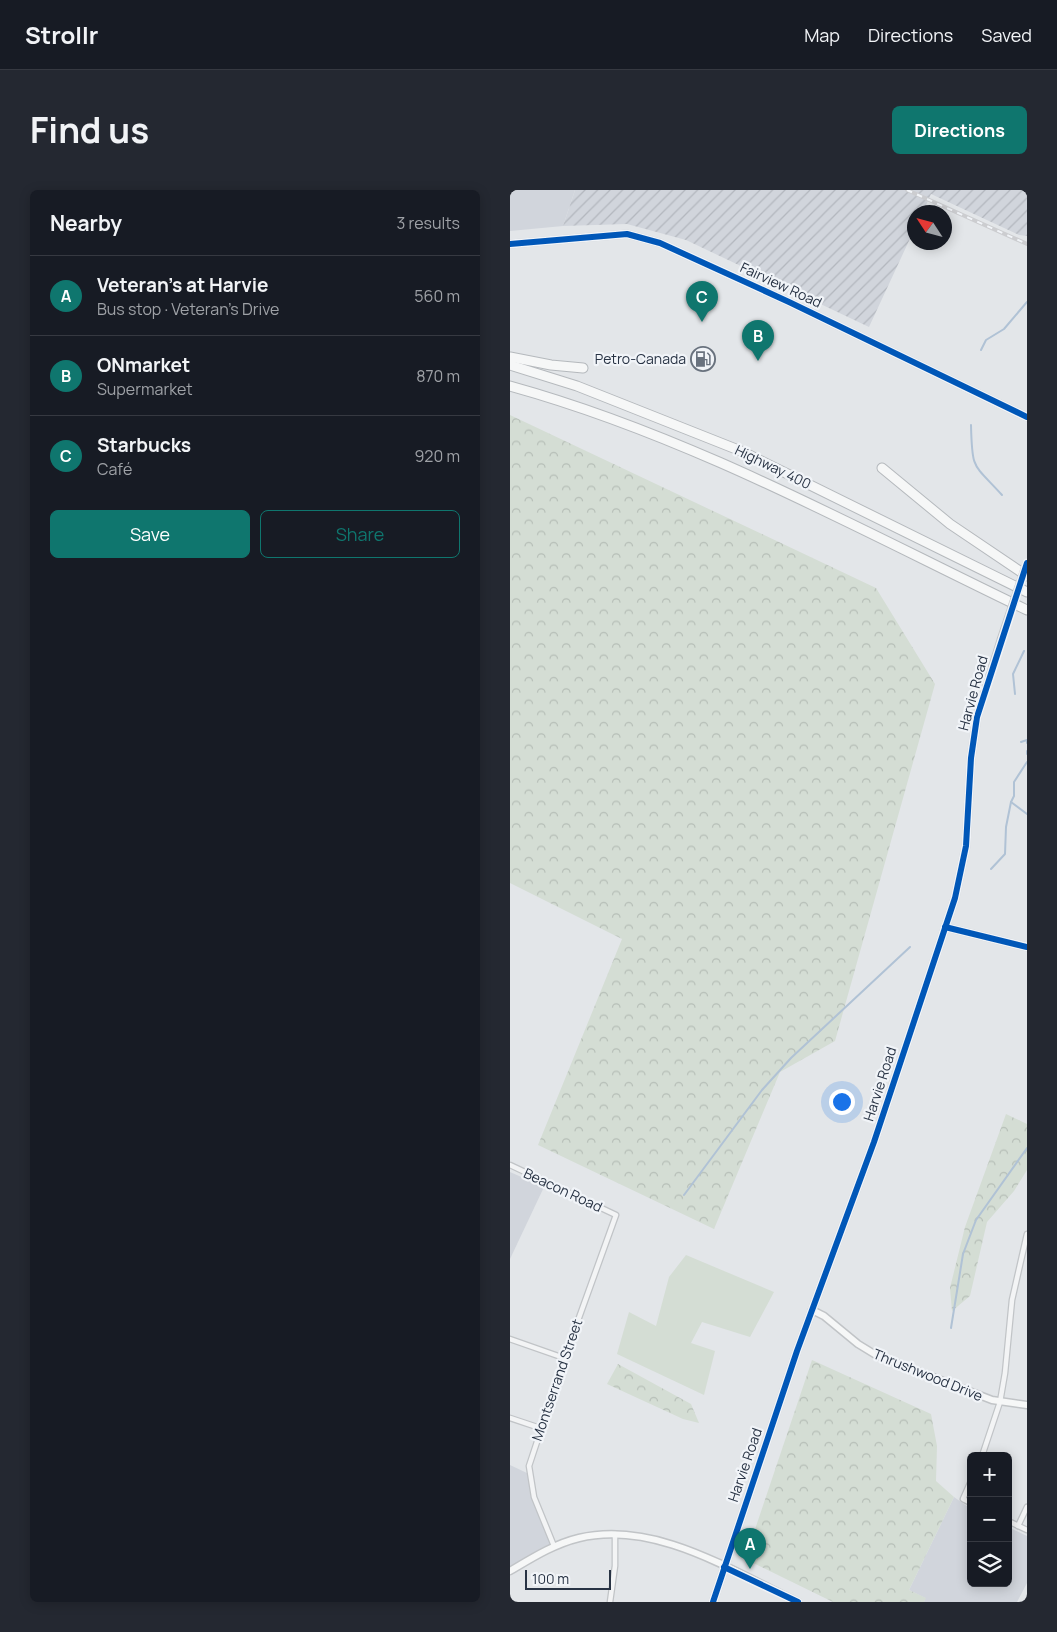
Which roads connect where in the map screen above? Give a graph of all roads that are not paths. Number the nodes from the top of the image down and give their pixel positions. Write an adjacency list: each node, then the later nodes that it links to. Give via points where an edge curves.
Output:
1 (510, 244): 6 (street, Fairview Road, via 626,234 660,243)
2 (510, 357): 4 (highway)
3 (510, 365): 10 (highway, Highway 400, via 577,386 741,451)
4 (583, 368)
5 (510, 386): 11 (highway, Highway 400, via 626,424 730,467)
6 (1027, 417)
7 (882, 468): 9 (highway, via 950,524)
8 (1027, 563): 12 (street, Harvie Road, bridge, via 977,717 962,873)
9 (1027, 576)
10 (1027, 592)
11 (1027, 610)
12 (945, 927): 13 (street); 17 (street, Harvie Road, via 874,1142)
13 (1027, 947)
14 (510, 1165): 15 (street, Beacon Road)
15 (616, 1215): 19 (street, Montserrand Street)
16 (1027, 1234): 20 (street, via 1012,1300)
17 (812, 1310): 20 (street, Thrushwood Drive, via 876,1355); 33 (street, Harvie Road)
18 (510, 1339): 19 (street)
19 (564, 1358): 23 (street, Montserrand Street)
20 (1000, 1402): 21 (street, Thrushwood Drive); 24 (street)
21 (1027, 1405)
22 (510, 1418): 23 (street)
23 (540, 1428): 32 (street, Montserrand Street, via 529,1474 534,1497)
24 (983, 1452)
25 (967, 1490): 26 (street, via 963,1499)
26 (967, 1501)
27 (1027, 1507): 29 (street)
28 (1012, 1523): 29 (street)
29 (1018, 1526): 30 (street)
30 (1027, 1530)
31 (615, 1534): 32 (street, via 579,1538); 33 (street, via 643,1536 672,1544); 35 (street)
32 (554, 1546): 34 (street)
33 (724, 1567): 36 (street, Harvie Road); 37 (street)
34 (510, 1571)
35 (610, 1602)
36 (713, 1602)
37 (798, 1602)

